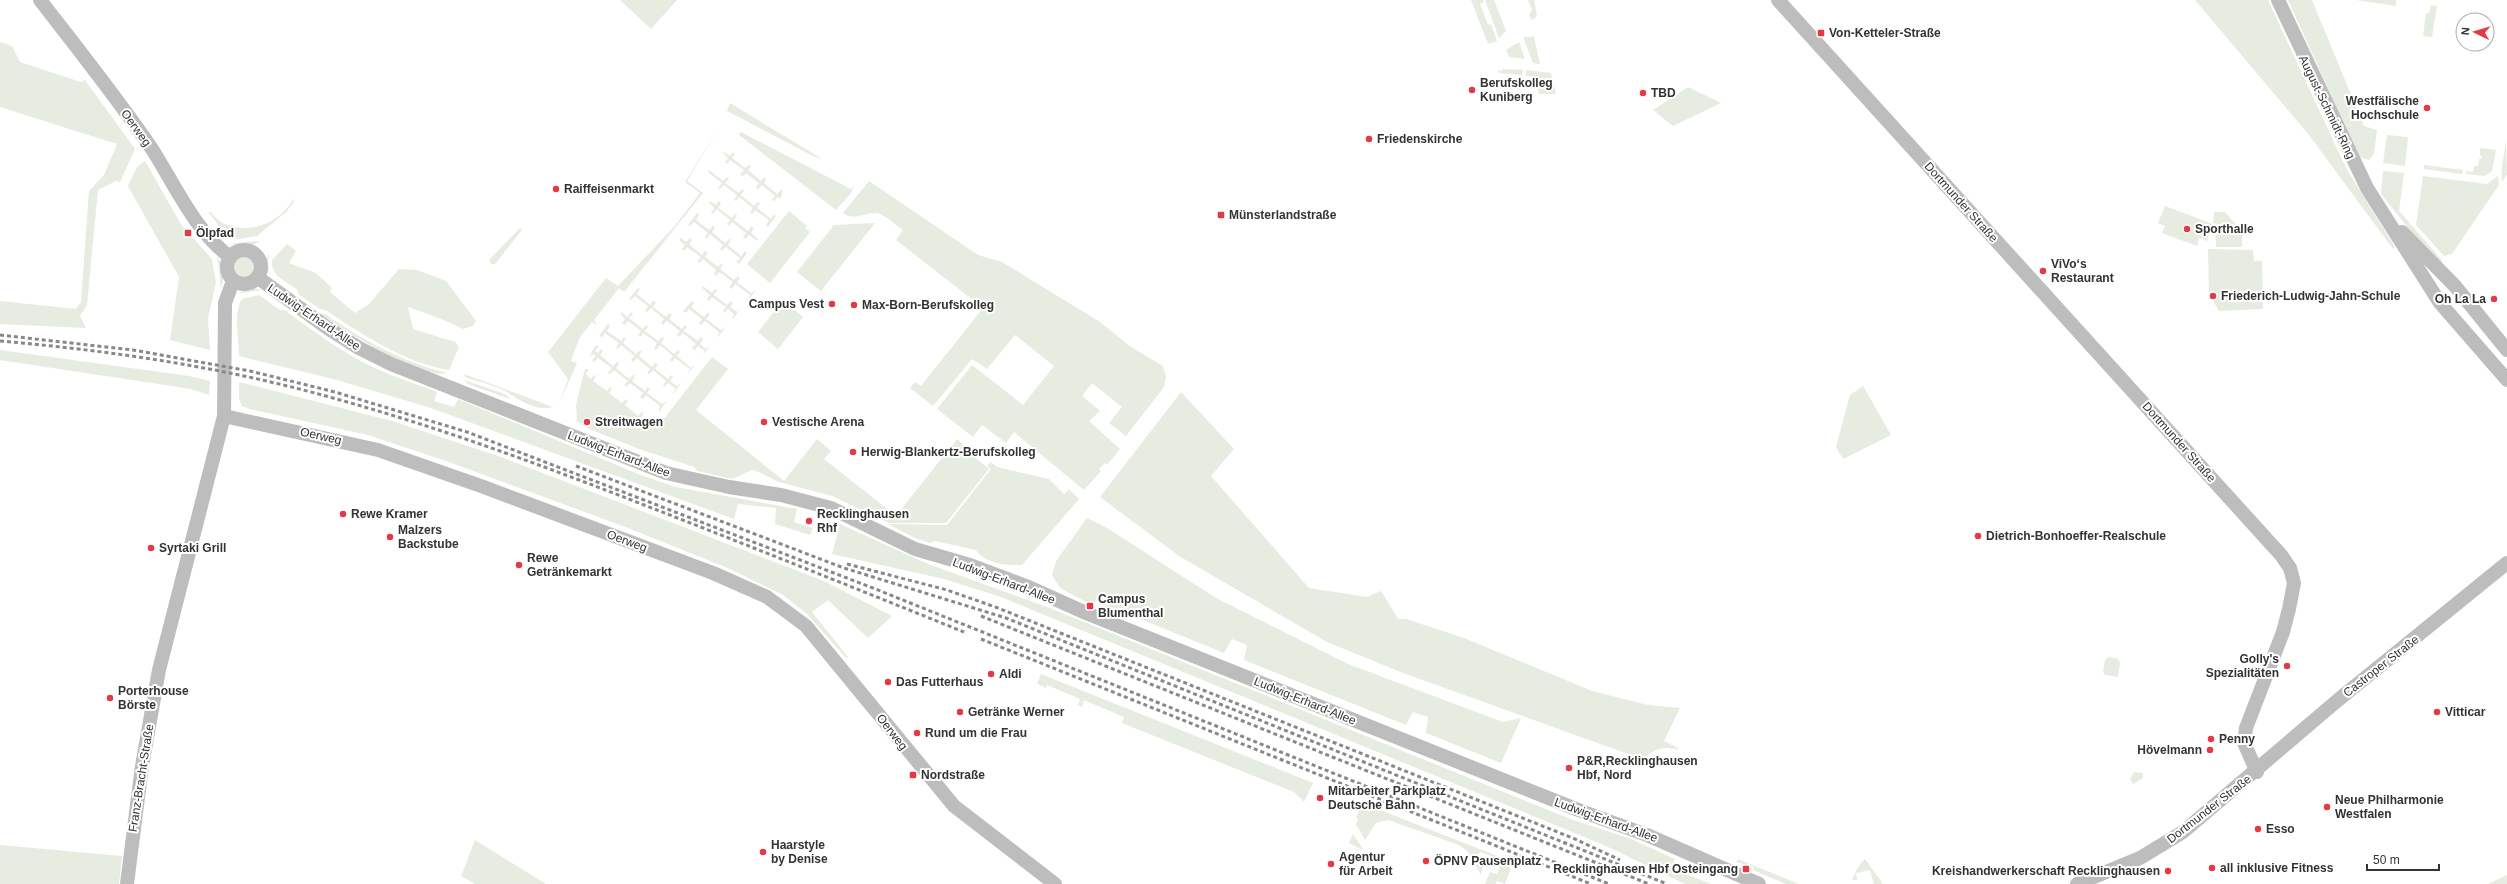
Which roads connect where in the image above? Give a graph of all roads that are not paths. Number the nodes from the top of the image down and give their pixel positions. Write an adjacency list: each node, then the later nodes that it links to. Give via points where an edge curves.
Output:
1 (40, 0): 5 (main road, Oerweg, via 151,148 198,222 218,248)
2 (1778, 0): 12 (main road, Dortmunder Straße, via 2281,555 2290,568 2294,583 2283,632 2246,728 2244,743)
3 (2278, 0): 4 (main road, August-Schmidt-Ring, via 2361,177)
4 (2381, 210): 8 (main road, August-Schmidt-Ring, via 2455,286); 9 (main road, August-Schmidt-Ring, via 2440,303)
5 (230, 257): 6 (main road, via 242,250 252,252 260,264); 7 (main road, via 227,270)
6 (257, 277): 7 (main road, via 246,284); 15 (main road, Ludwig-Erhard-Allee, via 329,329 391,364 640,464 692,480 781,495 831,508 915,549 970,565 1026,586 1086,614 1498,779 1647,835)
7 (233, 281): 10 (main road, via 225,302)
8 (2507, 350)
9 (2507, 380)
10 (224, 416): 13 (main road, Franz-Bracht-Straße, via 159,670 142,766); 14 (main road, Oerweg, via 378,450 666,556 766,597 806,626 954,806)
11 (2507, 563): 12 (main road, Castroper Straße, via 2338,700)
12 (2257, 772): 16 (main road, Dortmunder Straße, via 2165,844 2140,858)
13 (127, 884)
14 (1055, 884)
15 (1759, 884)
16 (2077, 884)

